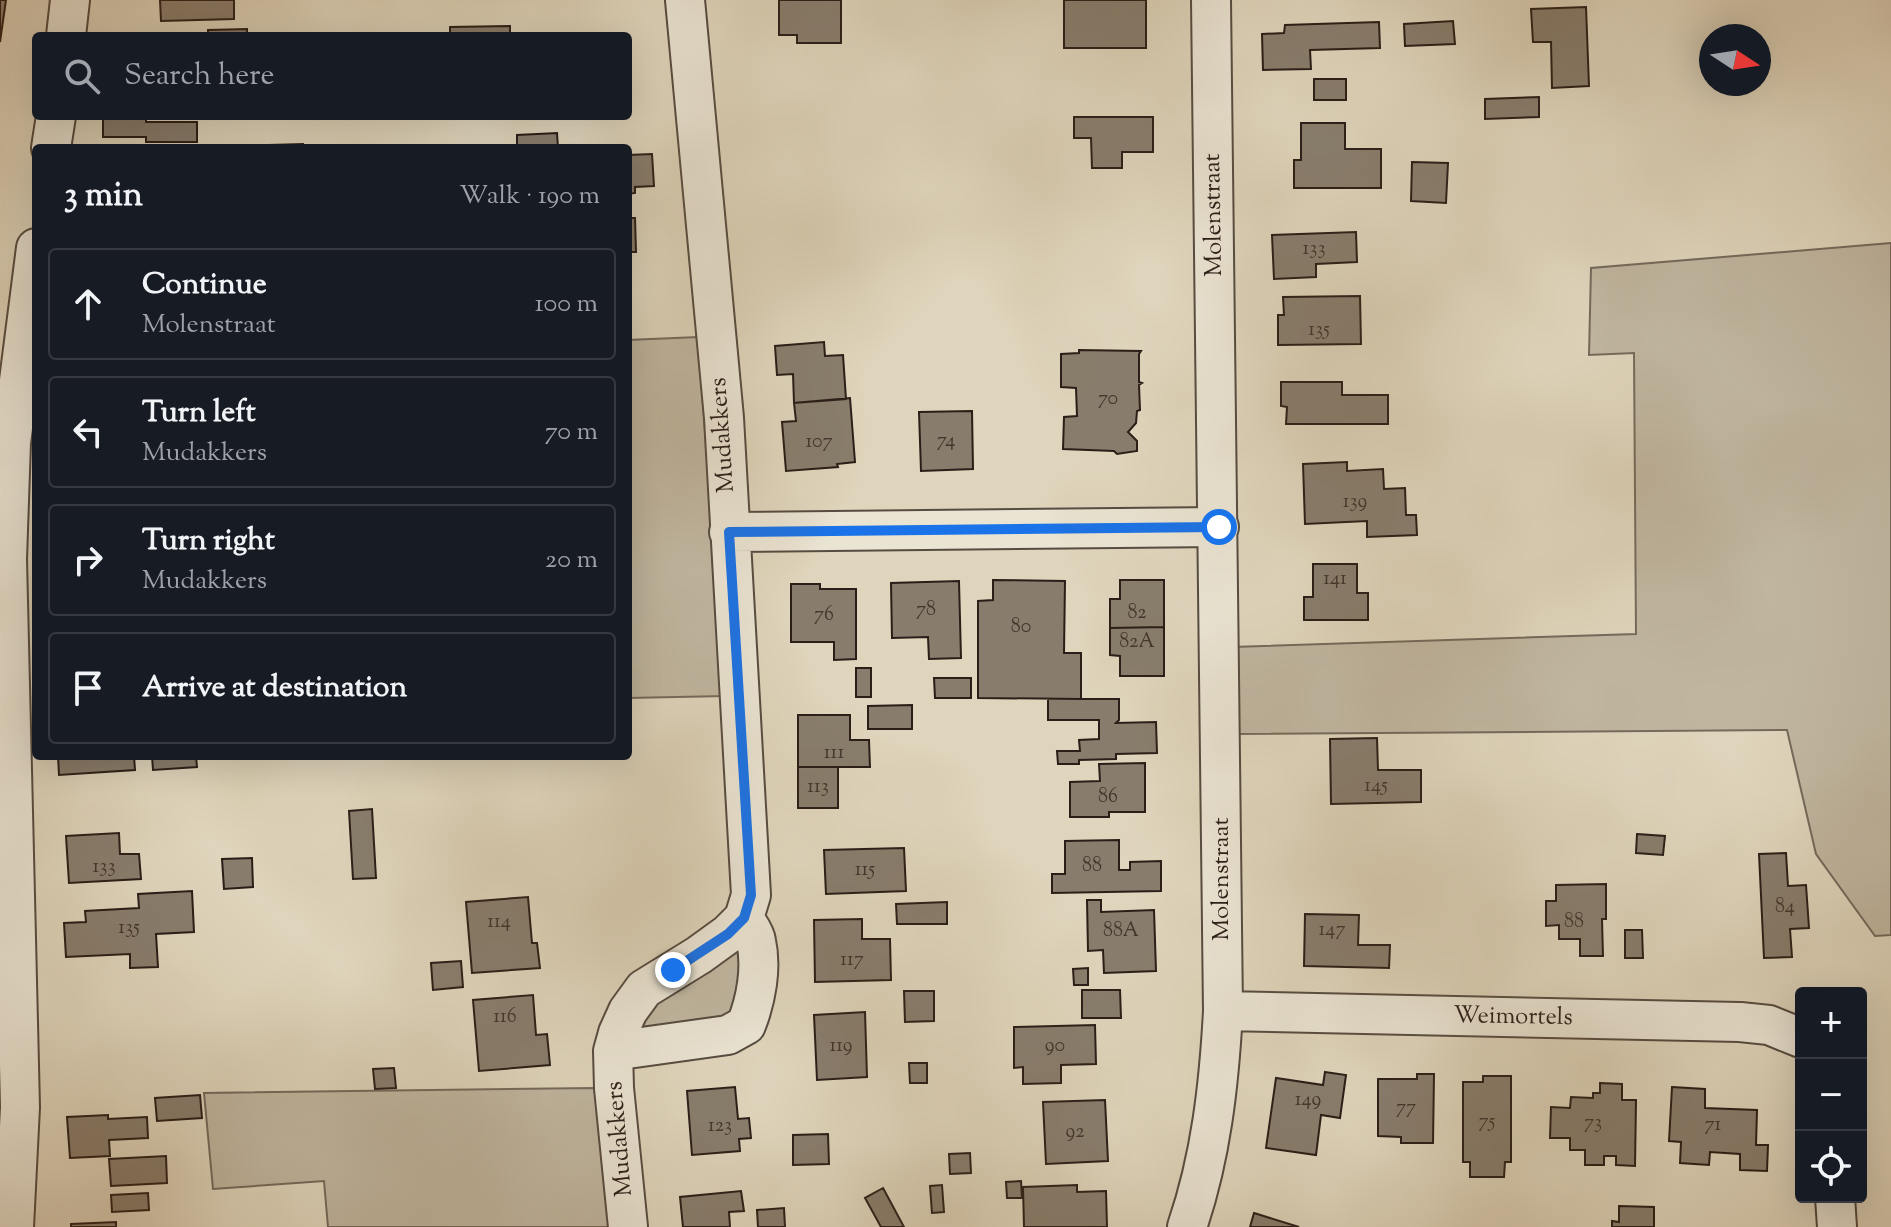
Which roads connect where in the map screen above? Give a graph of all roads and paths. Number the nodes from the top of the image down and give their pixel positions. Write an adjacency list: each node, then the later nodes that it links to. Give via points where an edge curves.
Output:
1 (70, 0): 4 (street)
2 (685, 0): 9 (street, Mudakkers, via 724,418)
3 (1211, 0): 8 (street, Molenstraat)
4 (66, 32)
5 (55, 120): 6 (street)
6 (52, 144)
7 (32, 279): 15 (street, via 11,443 7,559 20,1107)
8 (1219, 527): 9 (street); 11 (street, Molenstraat)
9 (729, 532): 10 (street, Mudakkers, via 751,862 751,895)
10 (744, 918): 13 (street, Mudakkers, via 709,948 644,989 628,1011); 13 (street, Mudakkers, via 756,939 757,979 746,1025 728,1035)
11 (1223, 1011): 12 (street, Weimortels, via 1740,1022 1769,1025); 17 (street, Molenstraat, via 1219,1082 1201,1185)
12 (1795, 1036)
13 (613, 1051): 16 (street, Mudakkers)
14 (1835, 1203): 18 (street)
15 (14, 1227)
16 (628, 1227)
17 (1187, 1227)
18 (1837, 1227)

